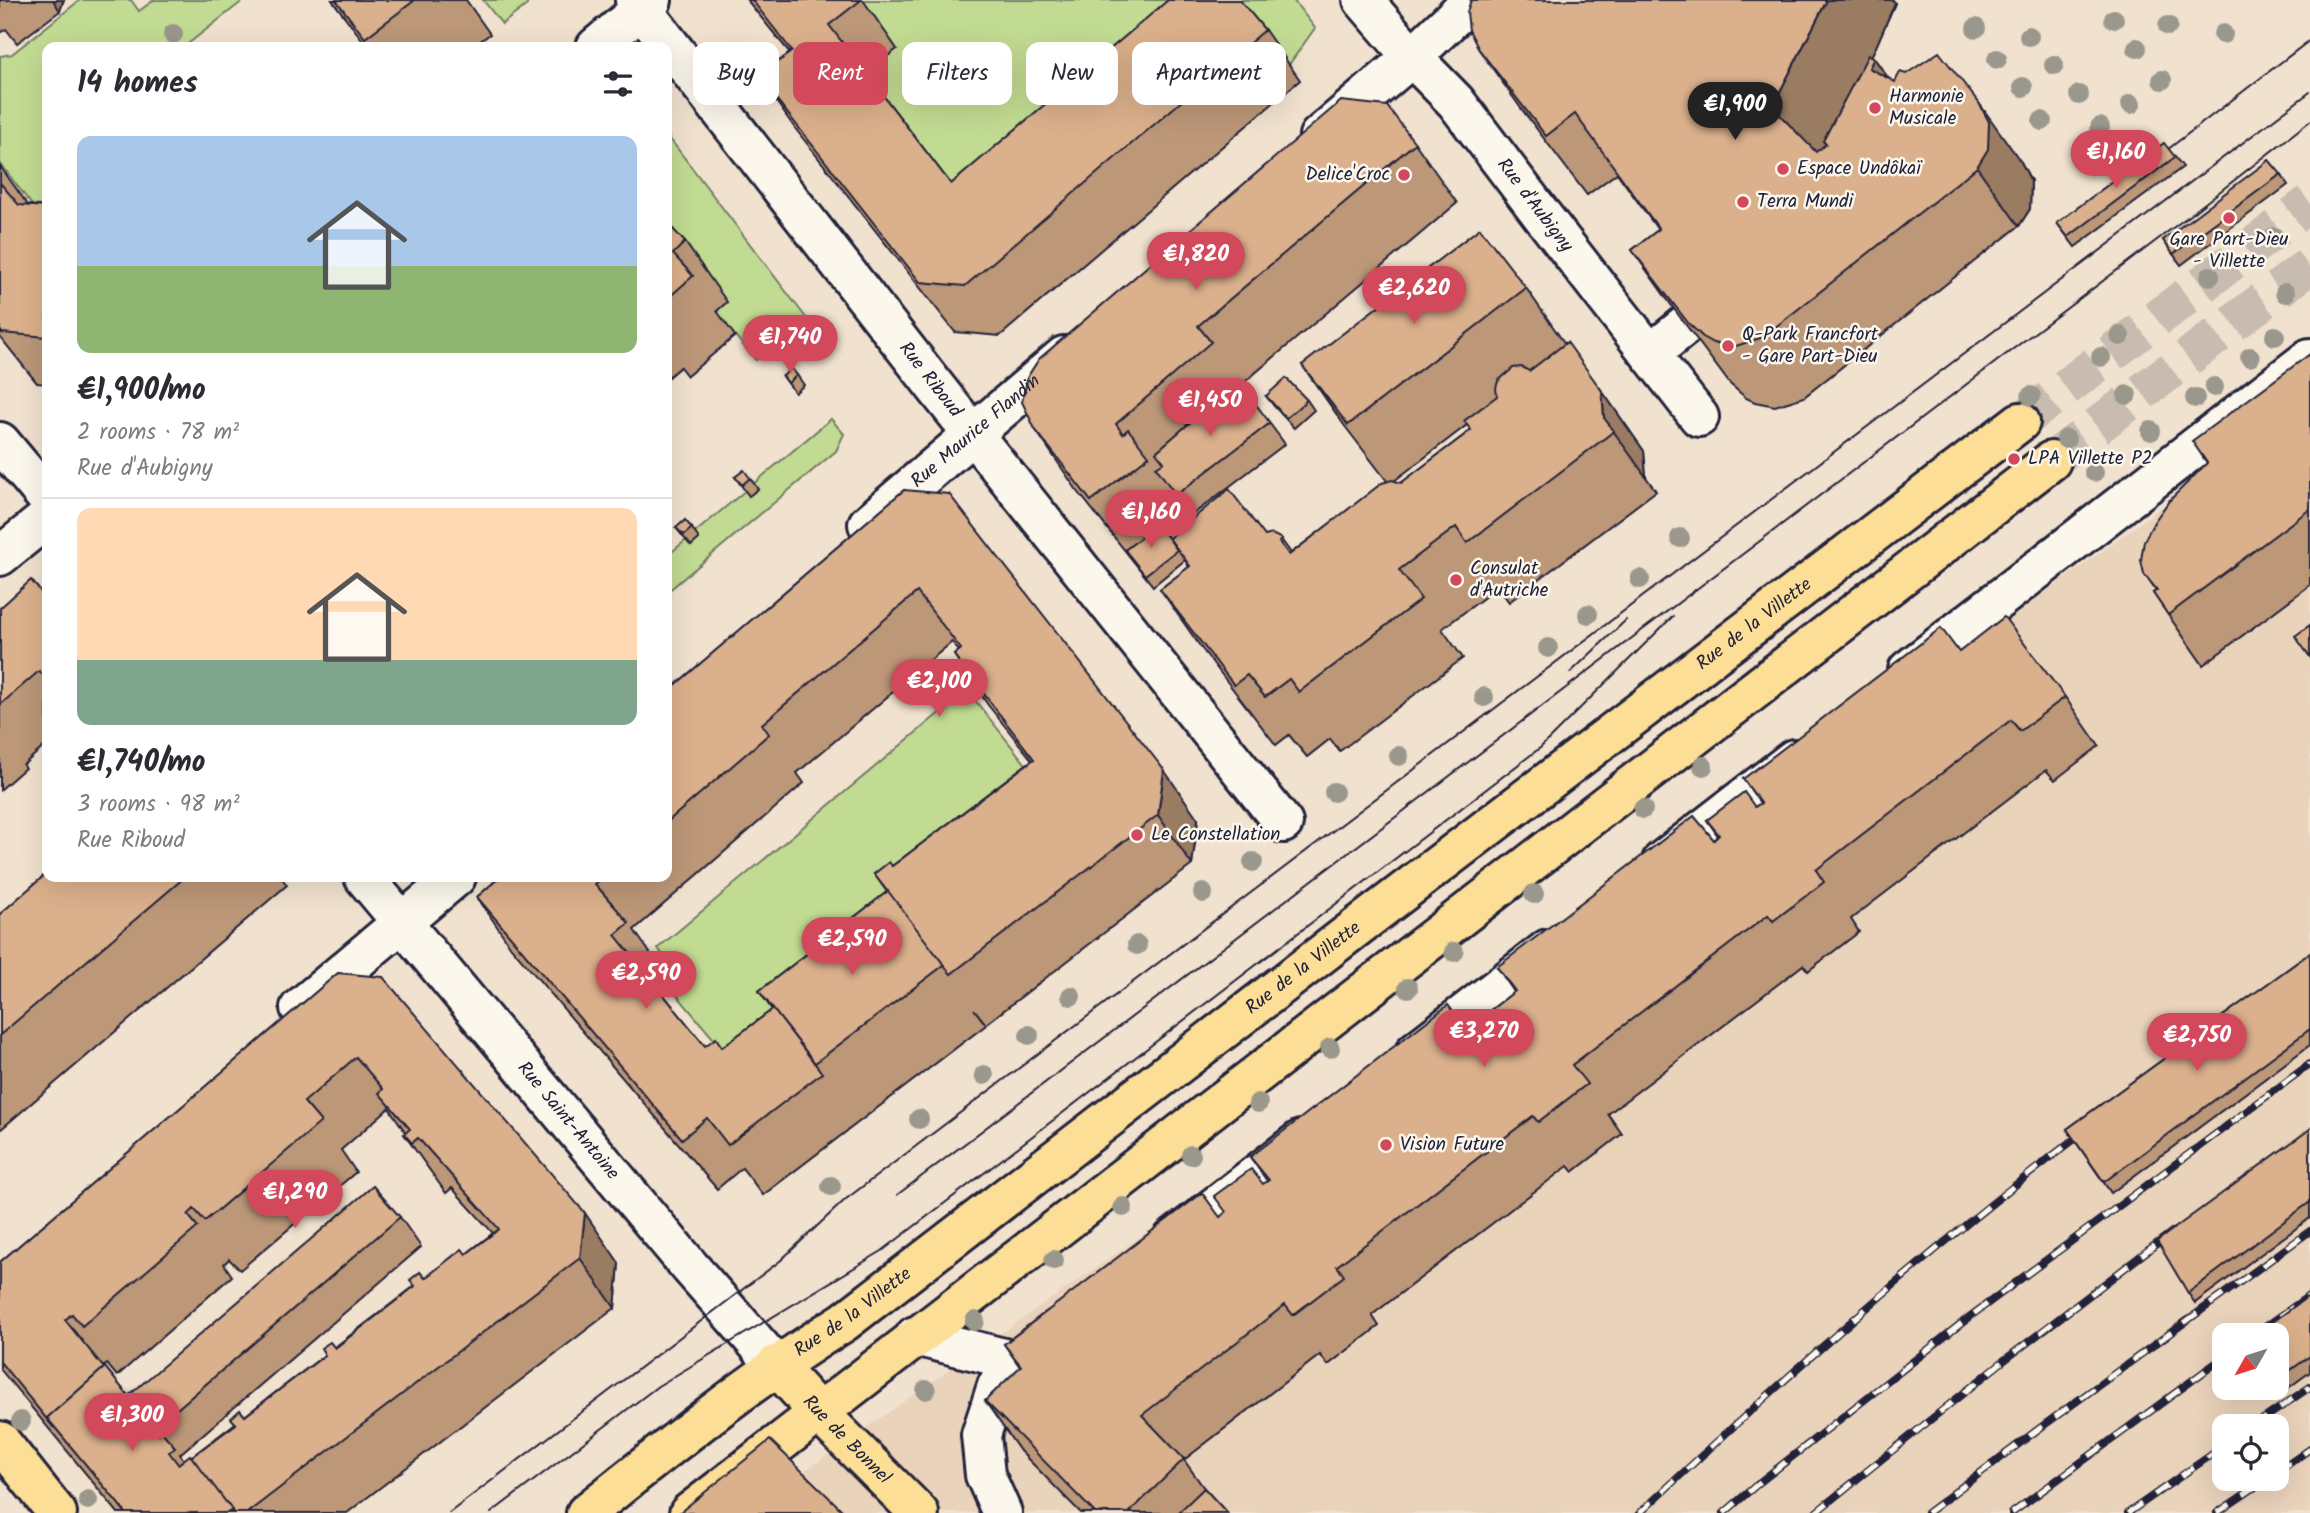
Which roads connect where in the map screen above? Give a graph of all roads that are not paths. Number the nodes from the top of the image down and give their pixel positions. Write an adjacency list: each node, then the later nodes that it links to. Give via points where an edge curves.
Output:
1 (1363, 0): 5 (street, Rue d'Aubigny)
2 (1472, 0): 5 (street)
3 (643, 3): 4 (street); 13 (street, Rue Riboud)
4 (601, 42)
5 (1412, 57): 6 (street); 9 (street, Rue d'Aubigny, via 1456,102)
6 (1297, 155)
7 (1686, 325): 9 (street)
8 (1088, 335): 13 (street, Rue Maurice Flandin)
9 (1650, 354): 11 (street, Rue d'Aubigny)
10 (2310, 358): 20 (street)
11 (1699, 417)
12 (2020, 422): 35 (main road, Rue de la Villette, via 844,1322)
13 (973, 434): 18 (street, Rue Maurice Flandin); 22 (street, Rue Riboud)
14 (0, 442): 16 (street)
15 (2051, 461): 33 (main road)
16 (42, 492)
17 (42, 523): 19 (street)
18 (842, 545)
19 (0, 555)
20 (1879, 693)
21 (1824, 736): 23 (street)
22 (1283, 823)
23 (1636, 881)
24 (368, 882): 26 (street, Rue Saint-Antoine)
25 (450, 882): 26 (street)
26 (401, 922): 28 (street); 35 (street, Rue Saint-Antoine)
27 (1580, 924): 29 (street)
28 (276, 1029)
29 (1392, 1070)
30 (1326, 1121): 31 (street)
31 (1149, 1258)
32 (1083, 1310): 34 (street)
33 (915, 1336): 34 (street); 36 (main road)
34 (1016, 1361): 42 (street, via 997,1386 981,1435 985,1475)
35 (776, 1366): 36 (main road, Rue de Bonnel); 39 (main road, Rue de la Villette)
36 (818, 1412): 40 (main road); 41 (main road, Rue de Bonnel)
37 (0, 1441): 38 (main road)
38 (57, 1513)
39 (586, 1513)
40 (689, 1513)
41 (919, 1513)
42 (1002, 1513)

